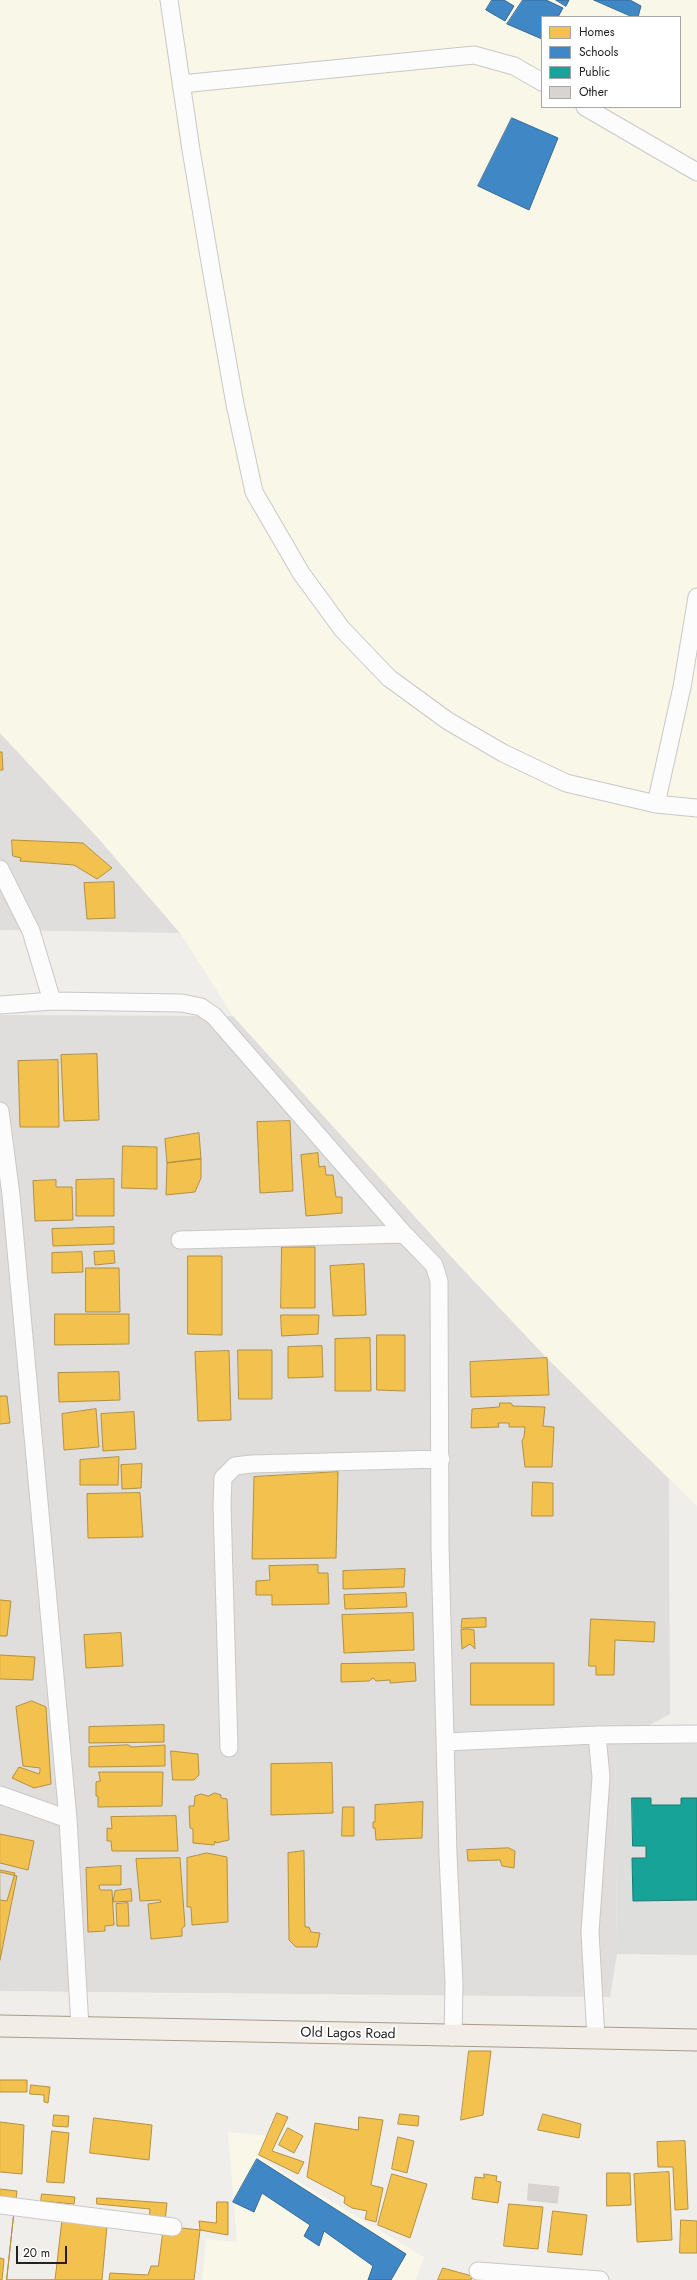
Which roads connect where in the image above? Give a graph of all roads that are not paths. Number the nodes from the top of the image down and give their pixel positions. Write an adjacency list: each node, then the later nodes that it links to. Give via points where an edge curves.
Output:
1 (169, 0): 3 (street)
2 (541, 81): 3 (street, via 514,66 474,55)
3 (181, 84): 7 (street, via 235,404 254,492 301,573 342,629 390,678 448,721 502,753 566,783)
4 (587, 108): 5 (street)
5 (697, 172)
6 (697, 597): 7 (street, via 682,686)
7 (656, 804): 8 (street)
8 (697, 808)
9 (0, 869): 10 (street, via 31,931)
10 (52, 1001): 11 (street); 14 (street, via 182,1003 201,1007 219,1022)
11 (0, 1005)
12 (0, 1111): 13 (street)
13 (6, 1195): 22 (street)
14 (404, 1234): 15 (street); 16 (street, via 434,1265 439,1281)
15 (180, 1240)
16 (441, 1460): 19 (street, via 440,1547); 20 (street, via 251,1464 236,1466 223,1478)
17 (697, 1734): 18 (street)
18 (597, 1735): 19 (street); 26 (street, via 601,1777 590,1932)
19 (445, 1742): 25 (street, via 454,1983)
20 (229, 1748)
21 (0, 1795): 22 (street)
22 (68, 1819): 24 (street)
23 (0, 2026): 24 (main road, Old Lagos Road)
24 (80, 2027): 25 (main road, Old Lagos Road)
25 (453, 2037): 26 (main road, Old Lagos Road)
26 (596, 2038): 27 (main road, Old Lagos Road)
27 (697, 2040)
28 (0, 2205): 29 (street)
29 (173, 2226)
30 (478, 2271): 31 (street)
31 (589, 2280)

